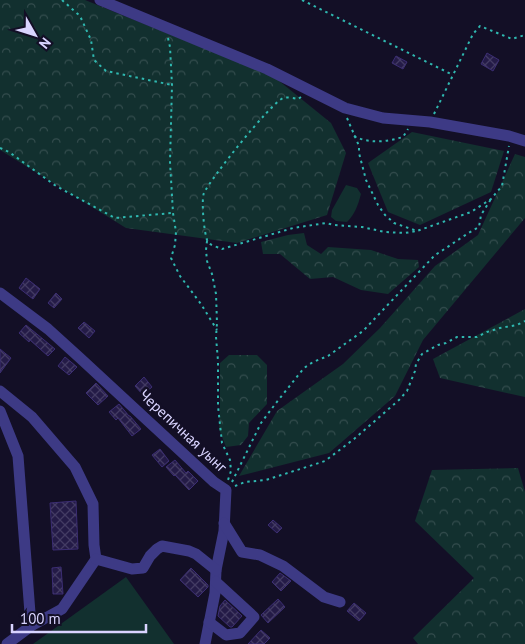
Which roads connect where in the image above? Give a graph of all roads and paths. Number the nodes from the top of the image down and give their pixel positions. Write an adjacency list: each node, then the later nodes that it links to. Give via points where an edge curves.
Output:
1 (62, 0): 7 (path, via 80,16 91,40 94,60 106,72)
2 (100, 0): 4 (street)
3 (302, 0): 6 (path)
4 (165, 26): 7 (path); 8 (street)
5 (525, 35): 6 (path, via 512,39 480,26 472,34)
6 (453, 75): 11 (path)
7 (172, 85): 17 (path, via 170,162)
8 (309, 90): 9 (street); 19 (path, via 298,99 283,98 219,170 203,194)
9 (345, 108): 10 (street, via 382,118); 12 (path)
10 (410, 120): 11 (street); 12 (path, via 403,137 393,140 377,142)
11 (430, 122): 13 (street)
12 (354, 136): 18 (path, via 366,180 378,205 394,223)
13 (509, 136): 14 (street); 16 (path, via 502,186)
14 (525, 141)
15 (0, 148): 17 (path, via 56,186 115,218)
16 (491, 199): 18 (path, via 470,212); 25 (path, via 481,215 479,227 435,255 362,331 328,356 304,368 262,423)
17 (173, 212): 22 (path, via 176,232 171,258)
18 (418, 231): 19 (path, via 385,232 326,223 293,228 222,249)
19 (207, 241): 22 (path, via 207,261 216,294)
20 (0, 293): 25 (street, Черепичная уынг, via 48,329)
21 (525, 321): 25 (path, via 477,337 457,337 422,354 407,391 399,400 325,461)
22 (216, 330): 25 (path, via 219,415 222,443 231,471)
23 (0, 391): 27 (street, via 32,417 75,467 93,504)
24 (0, 411): 31 (street, via 18,456)
25 (226, 490): 26 (street, Черепичная уынг)
26 (224, 523): 28 (street, Черепичная уынг); 29 (street, via 242,552 283,566 324,597)
27 (96, 559): 28 (street, via 132,569 142,568 162,546 196,554); 31 (street, via 62,609)
28 (216, 576): 30 (street, Черепичная уынг, via 216,593); 30 (street, via 254,617 240,633 226,635)
29 (340, 602)
30 (209, 622): 33 (street, Черепичная уынг)
31 (31, 626): 32 (street)
32 (7, 644)
33 (205, 644)

